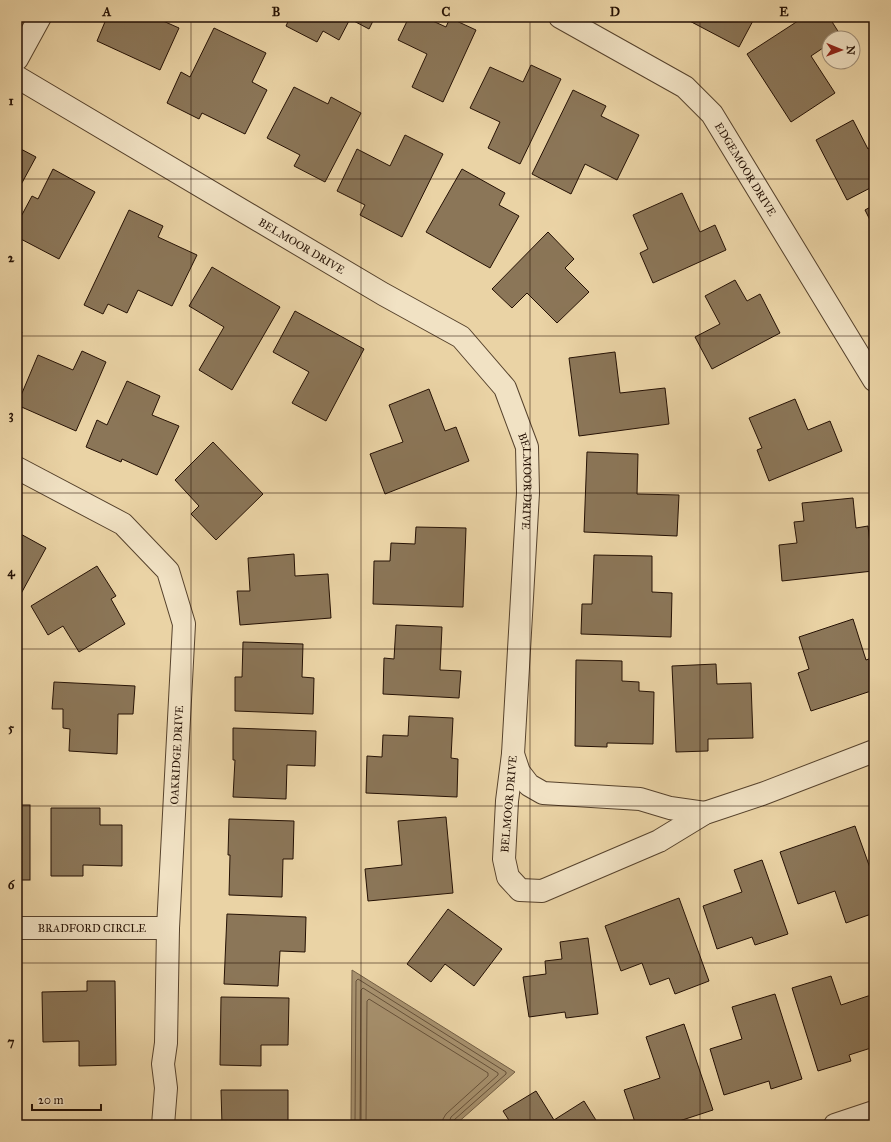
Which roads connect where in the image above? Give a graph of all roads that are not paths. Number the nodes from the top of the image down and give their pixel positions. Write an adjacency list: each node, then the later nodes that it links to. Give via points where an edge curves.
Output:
1 (40, 17): 3 (street)
2 (560, 17): 5 (street, EDGEMOOR DRIVE, via 685,87 712,114)
3 (17, 59)
4 (17, 78): 8 (street, BELMOOR DRIVE, via 383,294 461,337 505,388 527,447 528,493)
5 (874, 380)
6 (17, 468): 11 (street, OAKRIDGE DRIVE, via 123,524 168,571 184,624)
7 (874, 751): 9 (street, BELMOOR DRIVE)
8 (513, 754): 9 (street, via 519,772 529,785 543,793 640,799 670,808); 9 (street, BELMOOR DRIVE, via 504,859 508,877 520,890 542,891 659,842)
9 (706, 813)
10 (17, 928): 11 (street, BRADFORD CIRCLE)
11 (168, 928): 13 (street, OAKRIDGE DRIVE, via 166,1043 162,1064 166,1088)
12 (874, 1112): 14 (street)
13 (163, 1125)
14 (835, 1125)

